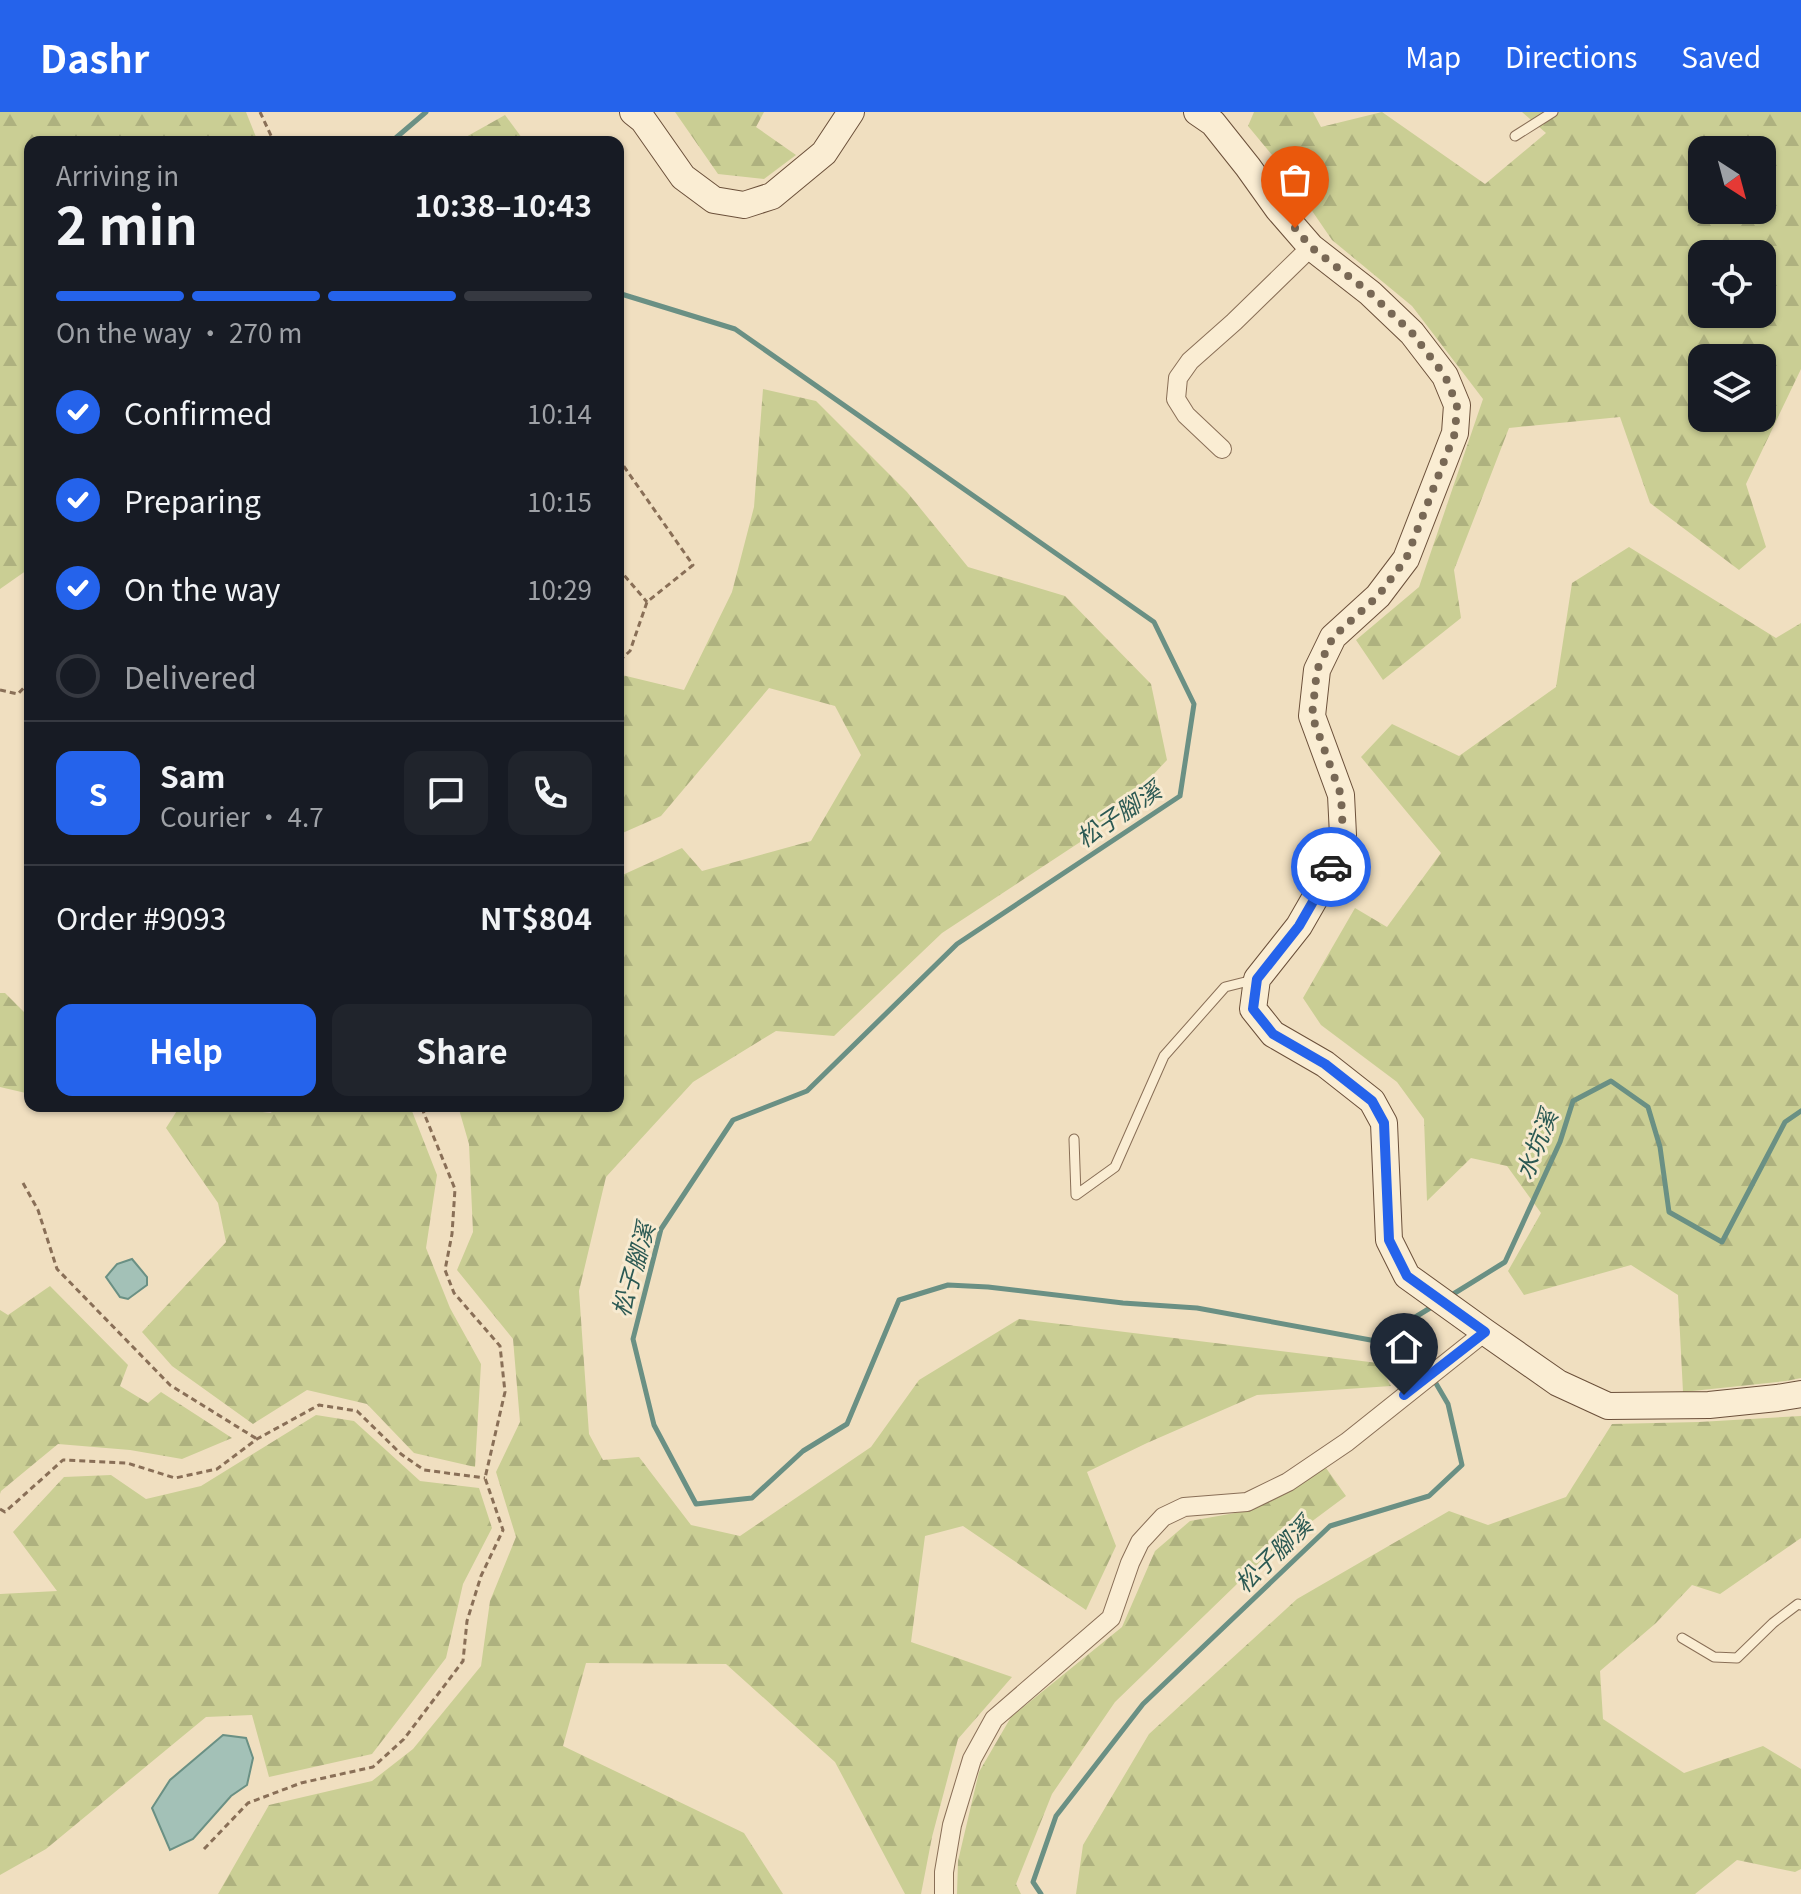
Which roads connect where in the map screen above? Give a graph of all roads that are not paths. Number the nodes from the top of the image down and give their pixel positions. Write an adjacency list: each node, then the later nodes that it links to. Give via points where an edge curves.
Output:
1 (633, 112): 2 (street, via 683,177 714,200 744,205 772,196 824,153)
2 (851, 112)
3 (1197, 112): 6 (street, via 1213,123)
4 (1553, 112): 5 (lane)
5 (1515, 136)
6 (1311, 247): 7 (street, via 1178,378 1176,399); 8 (street, via 1412,333 1445,376 1457,405 1455,433 1406,559 1378,596 1333,637 1317,670 1312,716 1341,795 1343,835 1299,926)
7 (1222, 449)
8 (1257, 979): 9 (lane, via 1225,987 1164,1056 1115,1167 1076,1195); 10 (street, via 1253,1009 1273,1034 1325,1064 1372,1101 1384,1123 1389,1240 1407,1276)
9 (1074, 1139)
10 (1477, 1327): 11 (street, via 1558,1383 1608,1406 1709,1405); 14 (street, via 1462,1350 1288,1482 1247,1502 1184,1507 1163,1517 1140,1542 1111,1618 994,1719 972,1759 952,1825)
11 (1801, 1394)
12 (1801, 1605): 13 (lane, via 1737,1658 1714,1657)
13 (1682, 1638)
14 (944, 1894)

